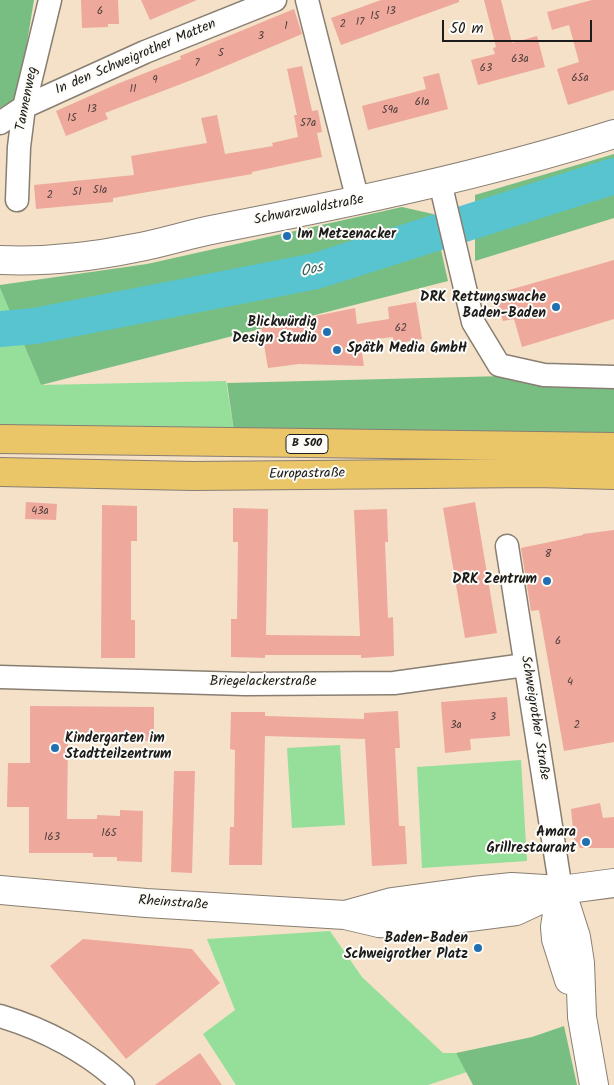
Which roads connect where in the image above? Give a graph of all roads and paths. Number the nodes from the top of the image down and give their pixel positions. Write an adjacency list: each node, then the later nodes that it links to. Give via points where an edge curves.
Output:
1 (50, 0): 4 (street, Tannenweg)
2 (275, 0): 4 (street, In den Schweigrother Matten, via 145,52)
3 (307, 0): 9 (street)
4 (24, 107): 5 (street, In den Schweigrother Matten); 8 (street, Tannenweg)
5 (0, 123)
6 (614, 134): 7 (street, Schwarzwaldstraße)
7 (440, 182): 9 (street, Schwarzwaldstraße); 11 (street, via 473,322 499,365 544,375)
8 (17, 200)
9 (358, 201): 10 (street, Schwarzwaldstraße, via 136,248 77,257)
10 (0, 260)
11 (614, 377)
12 (0, 439): 13 (main road, B 500)
13 (614, 447)
14 (0, 472): 15 (main road, Europastraße, via 193,476)
15 (614, 474)
16 (506, 546): 17 (street, Schweigrother Straße)
17 (525, 665): 18 (street, Briegelackerstraße, via 394,683 245,684); 21 (street, Schweigrother Straße)
18 (0, 677)
19 (614, 883): 21 (street, Rheinstraße)
20 (0, 890): 21 (street, Rheinstraße, via 345,915 406,925 516,911)
21 (561, 890): 24 (street, via 576,937 582,1017)
22 (0, 1016): 23 (street, via 59,1039)
23 (123, 1085)
24 (594, 1085)

